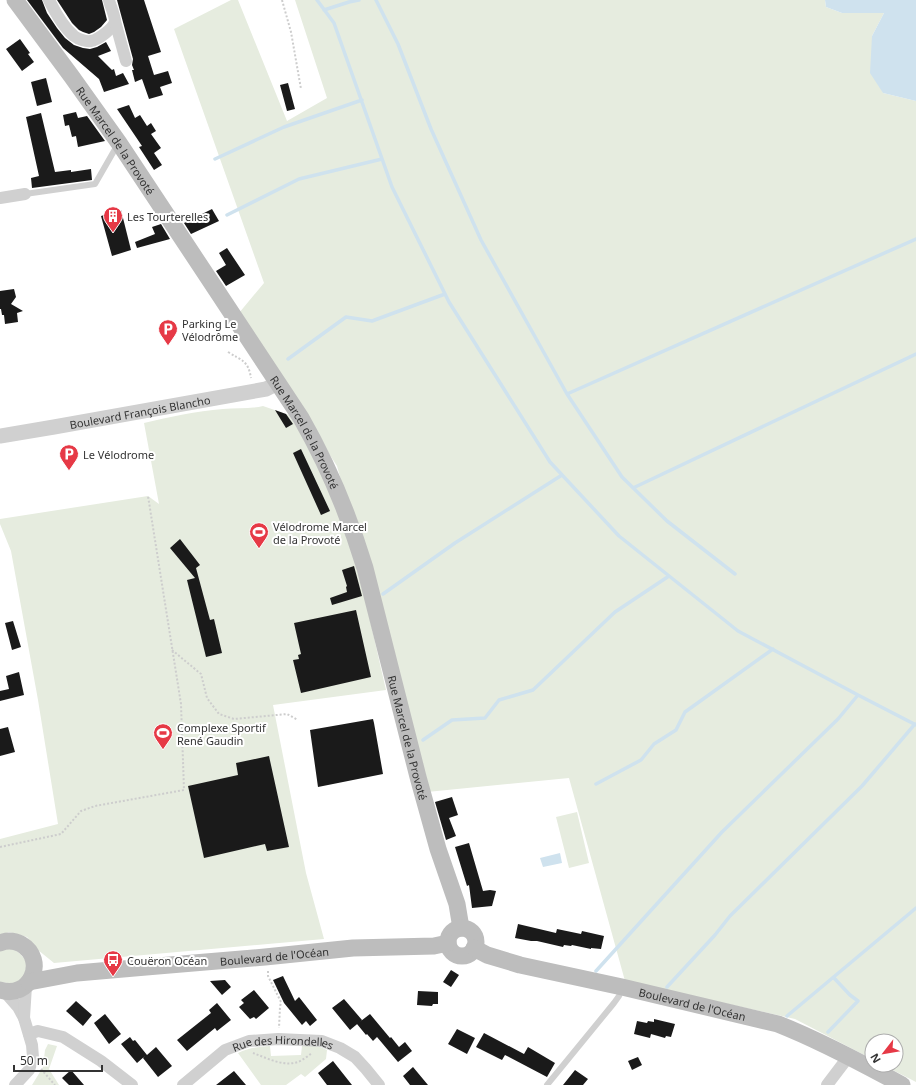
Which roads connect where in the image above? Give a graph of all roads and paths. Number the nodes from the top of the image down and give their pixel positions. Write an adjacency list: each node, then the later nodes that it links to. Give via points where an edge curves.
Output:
1 (15, 0): 8 (main road, Rue Marcel de la Provoté)
2 (49, 0): 5 (street, via 62,22 74,36 82,40 91,42 102,36)
3 (109, 0): 5 (street)
4 (282, 0): 7 (path, via 291,32)
5 (115, 21): 6 (street)
6 (126, 61)
7 (301, 89)
8 (119, 143): 9 (lane, via 96,184); 12 (main road, Rue Marcel de la Provoté)
9 (25, 194): 10 (street)
10 (0, 198)
11 (228, 352): 13 (path, via 247,364)
12 (278, 383): 13 (street, Boulevard François Blancho); 19 (main road, Rue Marcel de la Provoté, via 323,458 356,538 428,815 457,904)
13 (254, 391): 14 (street, Boulevard François Blancho)
14 (0, 436)
15 (148, 496): 16 (path)
16 (172, 650): 17 (path, via 201,674 206,698 219,714 234,719 287,714); 18 (path, via 181,704 184,790 95,806 81,811 61,834)
17 (298, 720)
18 (0, 847)
19 (461, 928): 21 (main road, via 453,931); 22 (main road, via 470,930 473,934 476,943)
20 (0, 943): 24 (main road, via 19,943 28,950)
21 (448, 943): 22 (main road, via 452,951 460,955 468,954); 23 (main road, Boulevard de l'Océan, via 434,946 353,948)
22 (474, 948): 27 (main road, Boulevard de l'Océan, via 487,955 520,965)
23 (265, 957): 25 (main road, Boulevard de l'Océan); 31 (path, via 268,976 281,1002)
24 (33, 959): 25 (main road, Boulevard de l'Océan, via 51,967); 26 (main road, via 33,973)
25 (77, 973): 26 (main road, Boulevard de l'Océan)
26 (27, 984): 28 (main road, Boulevard de l'Océan, via 16,991); 29 (street)
27 (622, 987): 34 (main road, Boulevard de l'Océan, via 778,1024); 41 (lane, via 619,996)
28 (2, 991): 29 (street, via 18,1007)
29 (24, 1018): 30 (street)
30 (29, 1034): 35 (street); 38 (street, via 38,1031 63,1037)
31 (278, 1039): 32 (street, Rue des Hirondelles); 33 (street, Rue des Hirondelles, via 249,1040)
32 (322, 1041): 33 (path, via 313,1052 299,1062 286,1064); 40 (street, Rue des Hirondelles, via 355,1057)
33 (232, 1047): 39 (street, Rue des Hirondelles)
34 (849, 1056): 42 (street); 43 (main road, Boulevard de l'Océan)
35 (32, 1058): 36 (street, via 29,1070); 37 (path)
36 (15, 1085)
37 (55, 1085)
38 (132, 1085)
39 (183, 1085)
40 (379, 1085)
41 (547, 1085)
42 (827, 1085)
43 (902, 1085)

